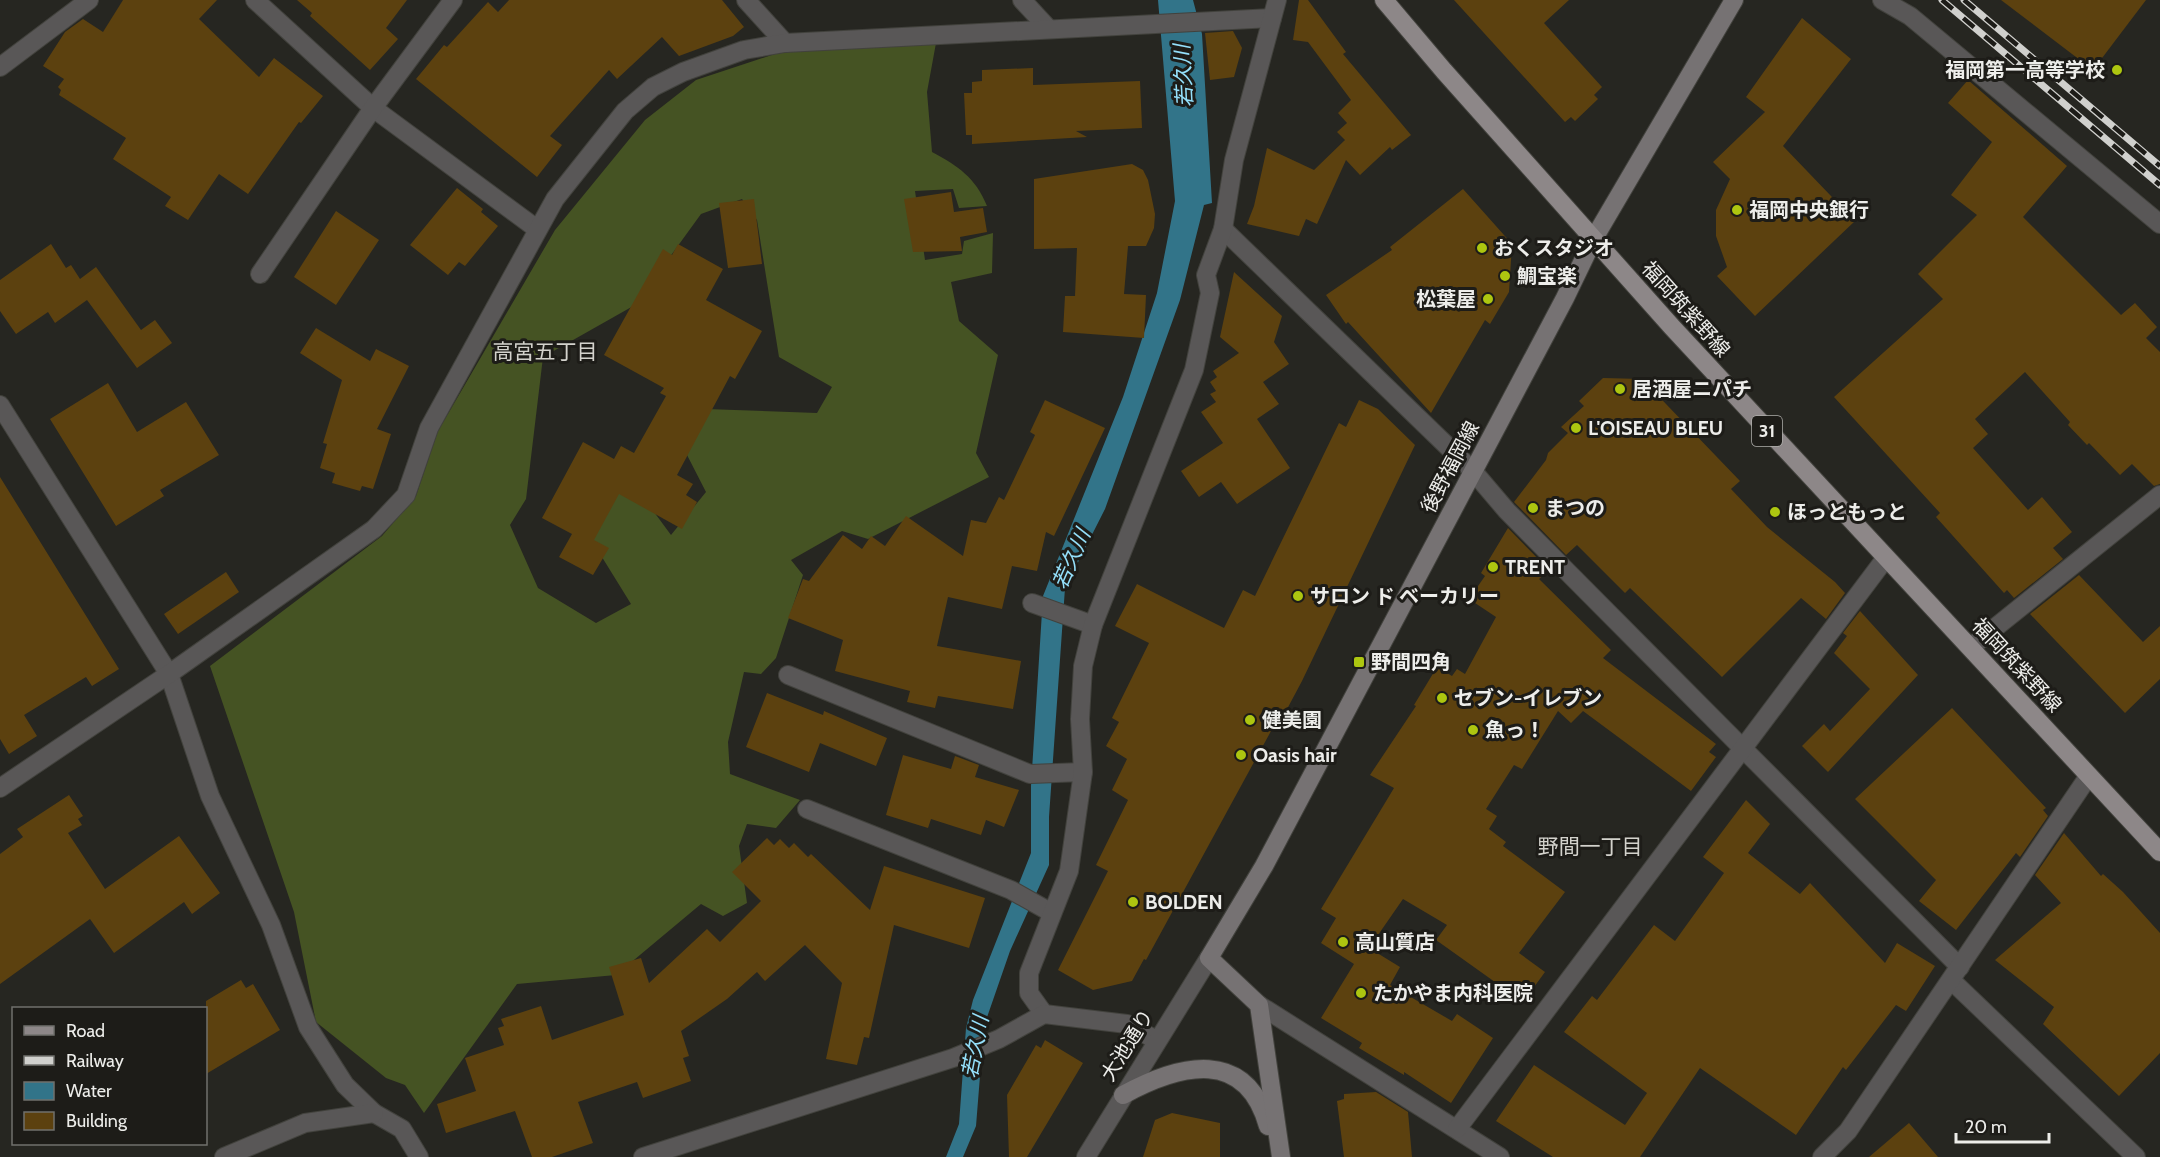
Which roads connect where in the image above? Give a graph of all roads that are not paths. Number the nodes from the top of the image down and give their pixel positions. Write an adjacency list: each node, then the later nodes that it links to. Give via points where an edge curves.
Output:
1 (89, 0): 13 (street)
2 (255, 0): 14 (street)
3 (453, 0): 14 (street)
4 (746, 0): 12 (street)
5 (1022, 0): 11 (street)
6 (1277, 0): 10 (street)
7 (1384, 0): 18 (main road, 福岡筑紫野線 / 31)
8 (1734, 0): 18 (main road, 後野福岡線)
9 (1882, 0): 15 (street, via 1910,16)
10 (1272, 18): 11 (street); 17 (street, via 1234,160)
11 (1048, 28): 12 (street)
12 (785, 43): 16 (street, via 744,50 653,87 625,111 555,199)
13 (3, 58)
14 (373, 108): 16 (street); 19 (street)
15 (2160, 224)
16 (537, 229): 27 (street, via 429,428 406,495 374,530)
17 (1223, 229): 21 (street); 25 (street, via 1206,275 1210,293 1194,370)
18 (1593, 240): 21 (main road, 後野福岡線); 23 (main road, 福岡筑紫野線 / 31)
19 (260, 274)
20 (0, 405): 27 (street)
21 (1473, 471): 29 (street, via 1507,511); 36 (main road, 後野福岡線, via 1264,866)
22 (2160, 495): 26 (street)
23 (1885, 559): 26 (main road, 福岡筑紫野線 / 31); 29 (street)
24 (1032, 603): 25 (street)
25 (1086, 623): 30 (street)
26 (1971, 647): 31 (main road, 福岡筑紫野線 / 31)
27 (169, 674): 32 (street); 42 (street, via 210,796 271,925 308,1027 345,1085)
28 (788, 675): 30 (street, via 1029,774)
29 (1742, 748): 37 (street); 43 (street)
30 (1079, 773): 35 (street, via 1069,872)
31 (2088, 777): 34 (main road, 福岡筑紫野線 / 31); 37 (street)
32 (0, 788)
33 (807, 809): 35 (street, via 1011,890)
34 (2160, 852)
35 (1048, 911): 39 (street, via 1029,973 1029,993)
36 (1209, 958): 38 (main road); 40 (street, 大池通り)
37 (1956, 973): 51 (street, via 1848,1131); 52 (street)
38 (1259, 1005): 43 (street); 49 (main road)
39 (1044, 1014): 40 (street, via 1127,1024); 44 (street, via 953,1058)
40 (1156, 1040): 41 (street, 大池通り)
41 (1123, 1095): 47 (street, 大池通り); 48 (main road, via 1172,1073 1218,1068 1242,1080 1262,1105)
42 (374, 1113): 45 (street, via 304,1123); 46 (street, via 402,1129)
43 (1456, 1129): 50 (street)
44 (652, 1156)
45 (224, 1157)
46 (419, 1157)
47 (1086, 1157)
48 (1276, 1157)
49 (1281, 1157)
50 (1500, 1157)
51 (1822, 1157)
52 (2136, 1157)

